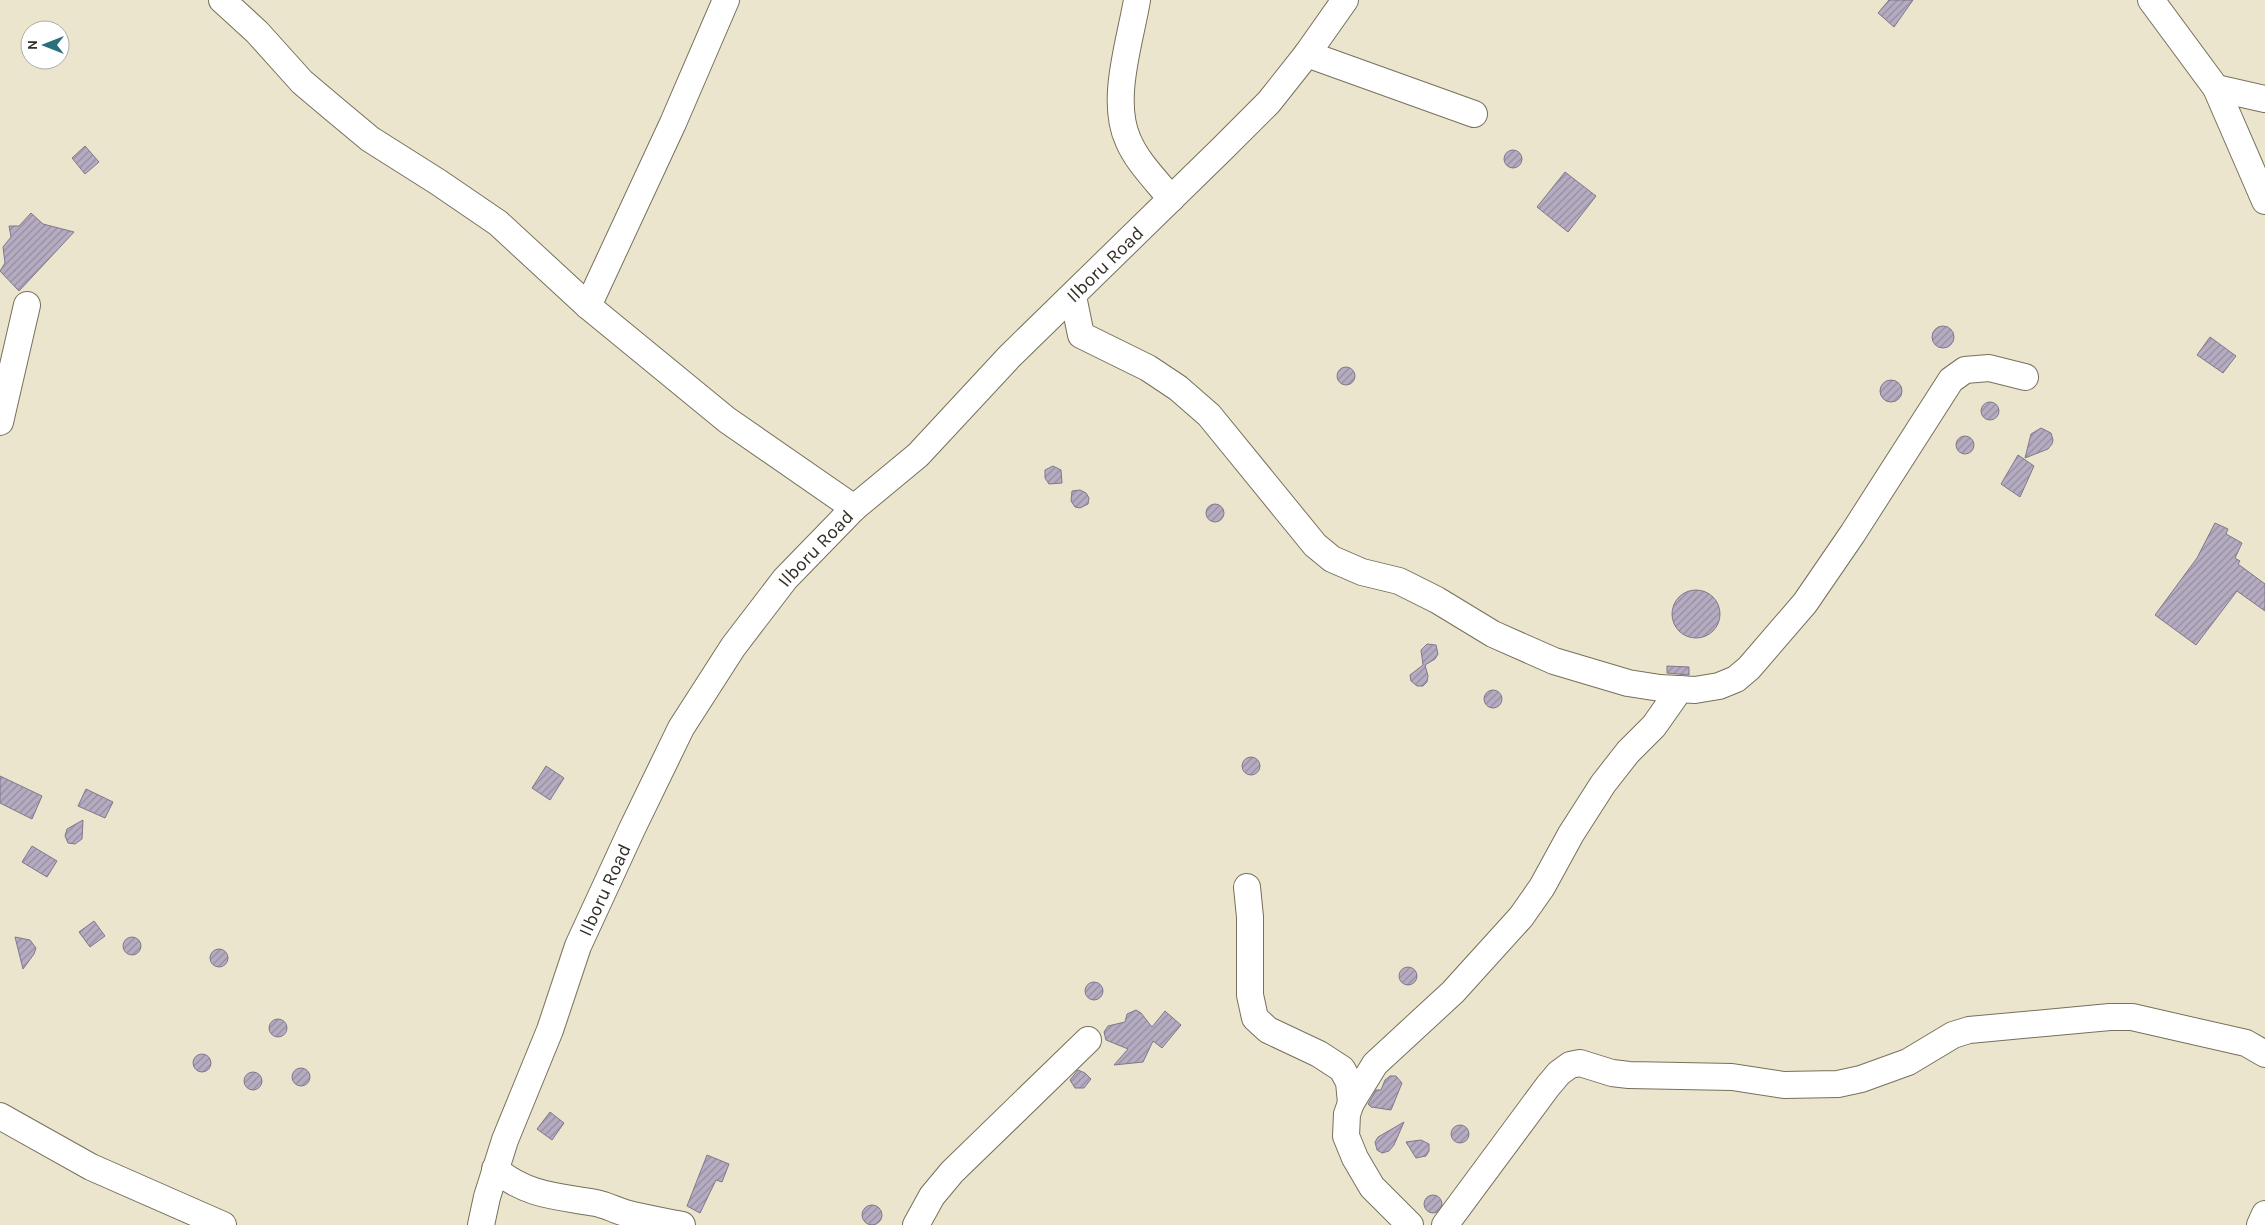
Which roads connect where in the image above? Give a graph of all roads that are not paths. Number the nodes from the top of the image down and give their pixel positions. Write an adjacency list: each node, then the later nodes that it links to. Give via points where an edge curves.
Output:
1 (222, 0): 14 (street, via 257,32 302,82 334,109 370,138 498,223)
2 (726, 0): 14 (street)
3 (1137, 0): 10 (street, via 1120,93 1122,118 1128,140 1142,163)
4 (1345, 0): 6 (street, Ilboru Road)
5 (2151, 0): 7 (street)
6 (1307, 54): 9 (street); 10 (street, Ilboru Road, via 1269,102)
7 (2216, 88): 8 (street); 11 (street)
8 (2265, 99)
9 (1474, 114)
10 (1172, 199): 12 (street, Ilboru Road)
11 (2265, 201)
12 (1073, 296): 17 (street, Ilboru Road, via 1009,357 918,455); 18 (street, via 1081,335 1148,368 1209,415 1315,545 1332,559 1362,572 1399,581 1493,634 1554,661 1628,682)
13 (27, 305): 16 (street)
14 (588, 306): 17 (street, via 727,420)
15 (2025, 377): 18 (street, via 1989,368 1965,370 1951,380 1805,604 1736,679 1719,686)
16 (0, 422)
17 (854, 508): 24 (street, Ilboru Road, via 785,579 733,647 681,728 578,946 550,1030)
18 (1680, 690): 22 (street, via 1654,726 1603,784 1521,917 1453,992 1375,1064)
19 (1247, 887): 22 (street, via 1250,995 1255,1018 1268,1030 1319,1054 1342,1069 1349,1082)
20 (1088, 1040): 29 (street, via 952,1172 932,1196)
21 (2265, 1054): 31 (street, via 2246,1043 2132,1017 2110,1017 1968,1030 1953,1035 1908,1062 1838,1084 1784,1085 1732,1077 1629,1075 1580,1063 1570,1065 1536,1100)
22 (1351, 1103): 30 (street, via 1346,1136 1355,1158 1372,1186)
23 (0, 1116): 26 (street, via 91,1167)
24 (495, 1169): 27 (street, Ilboru Road); 28 (street, via 530,1191 598,1203 625,1213)
25 (2265, 1214): 32 (street)
26 (224, 1225)
27 (481, 1225)
28 (682, 1225)
29 (916, 1225)
30 (1410, 1225)
31 (1445, 1225)
32 (2260, 1225)

